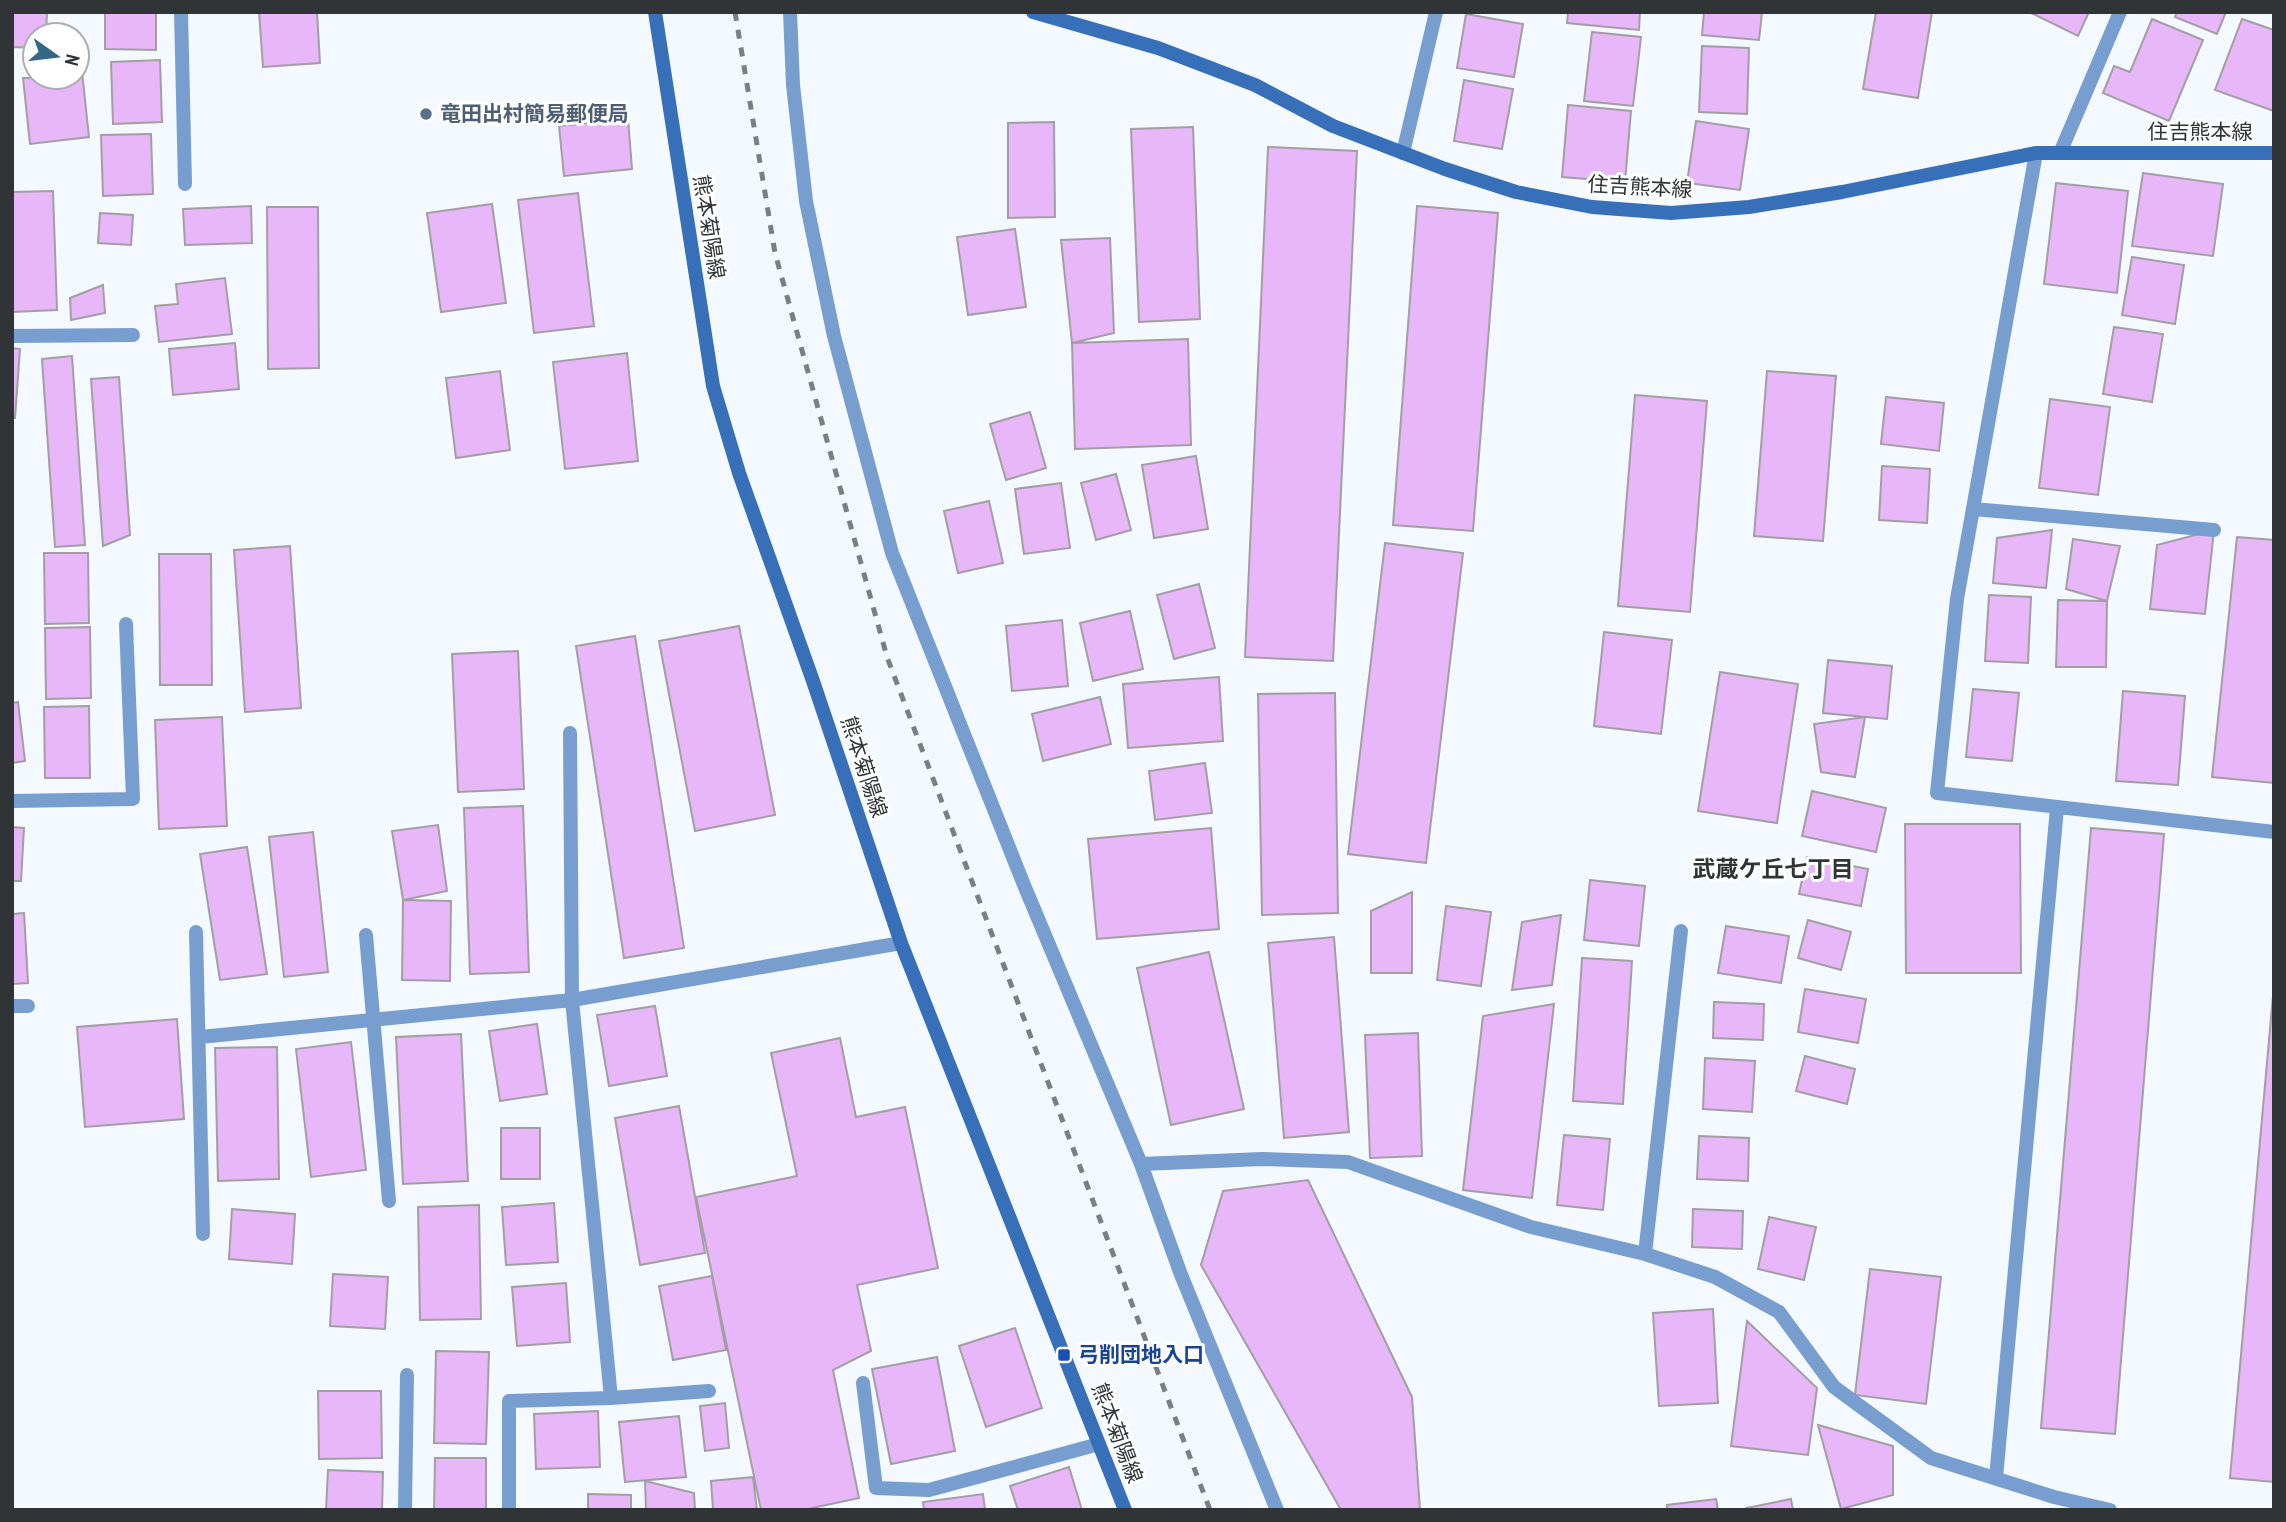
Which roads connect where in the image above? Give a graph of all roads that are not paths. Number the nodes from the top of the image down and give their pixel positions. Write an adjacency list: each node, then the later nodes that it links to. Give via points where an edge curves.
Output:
1 (181, 12): 11 (street)
2 (655, 12): 24 (main road, 熊本菊陽線, via 713,386 738,473)
3 (790, 12): 30 (street, via 806,201 834,336 892,553)
4 (1033, 12): 7 (main road, 住吉熊本線, via 1158,48 1255,85 1333,127)
5 (1436, 12): 7 (street)
6 (2120, 12): 9 (street)
7 (1403, 153): 8 (main road, 住吉熊本線, via 1516,192 1592,207 1671,214 1829,194)
8 (2036, 153): 9 (main road, 住吉熊本線); 14 (street)
9 (2060, 153): 10 (main road, 住吉熊本線)
10 (2274, 153)
11 (185, 184)
12 (133, 335): 13 (street)
13 (12, 336)
14 (1973, 509): 15 (street); 19 (street, via 1957,599 1937,793)
15 (2214, 530)
16 (126, 624): 18 (street, via 133,799)
17 (570, 733): 25 (street)
18 (12, 802)
19 (2057, 808): 20 (street); 39 (street)
20 (2274, 832)
21 (1681, 931): 33 (street)
22 (196, 932): 29 (street)
23 (366, 935): 28 (street)
24 (901, 943): 25 (street); 38 (main road, 熊本菊陽線)
25 (572, 1000): 28 (street); 37 (street)
26 (12, 1006): 27 (street)
27 (28, 1006)
28 (374, 1020): 29 (street); 31 (street)
29 (200, 1037): 32 (street)
30 (1141, 1164): 33 (street, via 1262,1159 1348,1162 1531,1227); 43 (street)
31 (389, 1201)
32 (203, 1234)
33 (1645, 1254): 39 (street, via 1715,1277 1779,1312 1834,1387 1931,1458)
34 (407, 1375): 40 (street)
35 (863, 1383): 38 (street, via 876,1488 929,1490)
36 (709, 1391): 37 (street)
37 (611, 1398): 41 (street, via 509,1401)
38 (1099, 1444): 42 (main road, 熊本菊陽線)
39 (1996, 1478): 44 (street)
40 (405, 1510)
41 (509, 1510)
42 (1125, 1510)
43 (1277, 1510)
44 (2110, 1510)

